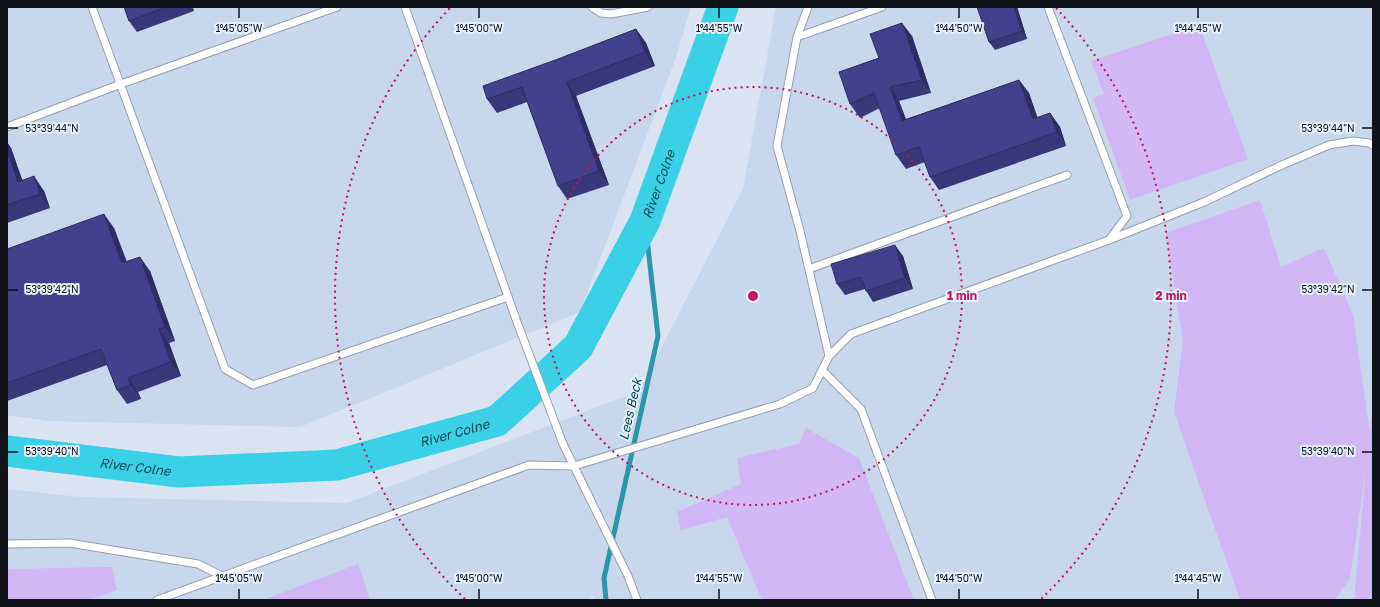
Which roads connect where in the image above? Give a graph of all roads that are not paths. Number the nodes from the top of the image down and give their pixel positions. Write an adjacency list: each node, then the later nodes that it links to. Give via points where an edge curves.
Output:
1 (92, 7): 10 (lane)
2 (337, 7): 10 (lane)
3 (405, 7): 16 (lane)
4 (592, 7): 5 (lane, via 601,13 611,14)
5 (648, 7)
6 (808, 7): 9 (lane)
7 (882, 7): 9 (lane)
8 (1048, 7): 14 (lane, via 1127,216)
9 (797, 37): 15 (lane, via 777,146)
10 (121, 84): 11 (lane); 16 (lane, via 225,369 253,385)
11 (7, 127)
12 (1373, 145): 14 (lane, via 1353,141 1329,145 1204,202)
13 (1067, 175): 15 (lane)
14 (1109, 240): 17 (lane, via 851,334)
15 (809, 270): 17 (lane)
16 (508, 297): 19 (lane, via 563,444)
17 (829, 356): 18 (lane)
18 (822, 370): 19 (lane, via 813,388 780,404); 24 (lane, via 861,409)
19 (574, 466): 21 (lane, via 529,465); 23 (lane, via 628,576)
20 (7, 544): 21 (lane, via 69,543 198,564)
21 (222, 576): 22 (lane)
22 (157, 600)
23 (637, 600)
24 (932, 600)

